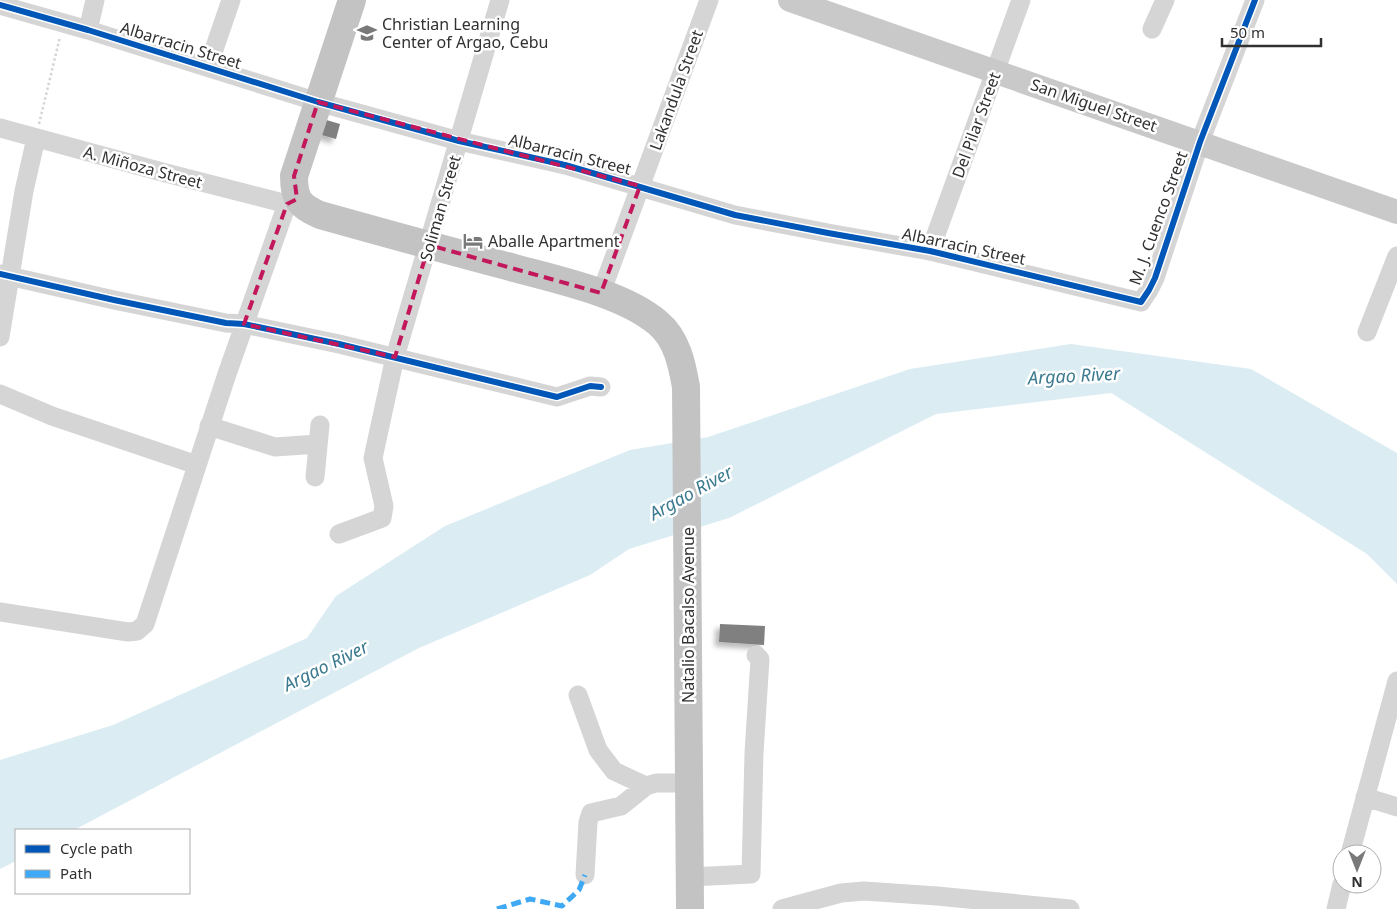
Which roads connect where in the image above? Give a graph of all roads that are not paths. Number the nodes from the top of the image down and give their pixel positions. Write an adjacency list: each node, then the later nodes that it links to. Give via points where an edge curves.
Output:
1 (95, 0): 12 (street)
2 (231, 0): 13 (street)
3 (352, 0): 15 (highway)
4 (500, 0): 18 (street, Soliman Street)
5 (709, 0): 20 (street, Lakandula Street)
6 (790, 0): 14 (main road, San Miguel Street)
7 (1021, 0): 14 (street, Del Pilar Street)
8 (1165, 0): 11 (street)
9 (1255, 0): 19 (street, M. J. Cuenco Street)
10 (0, 5): 12 (street, Albarracin Street)
11 (1152, 29)
12 (88, 30): 13 (street, Albarracin Street)
13 (208, 67): 15 (street, Albarracin Street)
14 (996, 71): 19 (main road, San Miguel Street); 24 (street, Del Pilar Street)
15 (318, 102): 18 (street, Albarracin Street); 21 (highway, via 294,176)
16 (0, 128): 17 (street, A. Miñoza Street)
17 (36, 138): 21 (street, A. Miñoza Street); 26 (street)
18 (459, 142): 20 (street, Albarracin Street, via 565,165); 23 (street, Soliman Street)
19 (1200, 142): 22 (main road, San Miguel Street); 28 (street, M. J. Cuenco Street, via 1155,278)
20 (640, 186): 24 (street, Albarracin Street, via 735,215); 27 (street, Lakandula Street)
21 (292, 202): 23 (highway, Natalio Bacalso Avenue, via 320,215); 29 (street)
22 (1397, 212)
23 (429, 245): 27 (highway, Natalio Bacalso Avenue); 32 (street, Soliman Street)
24 (930, 250): 28 (street, Albarracin Street)
25 (1397, 256): 30 (street)
26 (5, 275): 29 (street, via 215,321); 31 (street)
27 (600, 293): 43 (highway, Natalio Bacalso Avenue, via 641,310 659,324 672,340 681,361 686,387)
28 (1141, 302)
29 (244, 324): 32 (street); 35 (street)
30 (1368, 332)
31 (0, 337)
32 (395, 358): 33 (street, via 557,397 590,386); 38 (street, Soliman Street, via 372,458 384,506 382,518)
33 (600, 387)
34 (0, 394): 36 (street, via 52,416)
35 (209, 426): 36 (street); 37 (street, via 275,447 319,434)
36 (197, 465): 39 (street, via 145,624 137,631)
37 (315, 477)
38 (339, 534)
39 (0, 612)
40 (756, 655): 49 (street, via 760,659 751,874)
41 (1397, 681): 45 (street)
42 (578, 694): 44 (street, via 598,750 614,771)
43 (688, 783): 44 (street); 49 (highway, Natalio Bacalso Avenue)
44 (646, 786): 48 (street, via 621,806 592,813 588,822)
45 (1365, 797): 46 (street); 47 (street)
46 (1397, 807)
47 (1353, 844)
48 (585, 875)
49 (690, 877): 53 (highway, Natalio Bacalso Avenue)
50 (1340, 894): 56 (street)
51 (903, 901): 52 (street); 54 (street, via 864,892 841,893)
52 (1039, 908): 55 (street)
53 (690, 909)
54 (782, 909)
55 (1070, 909)
56 (1336, 909)

